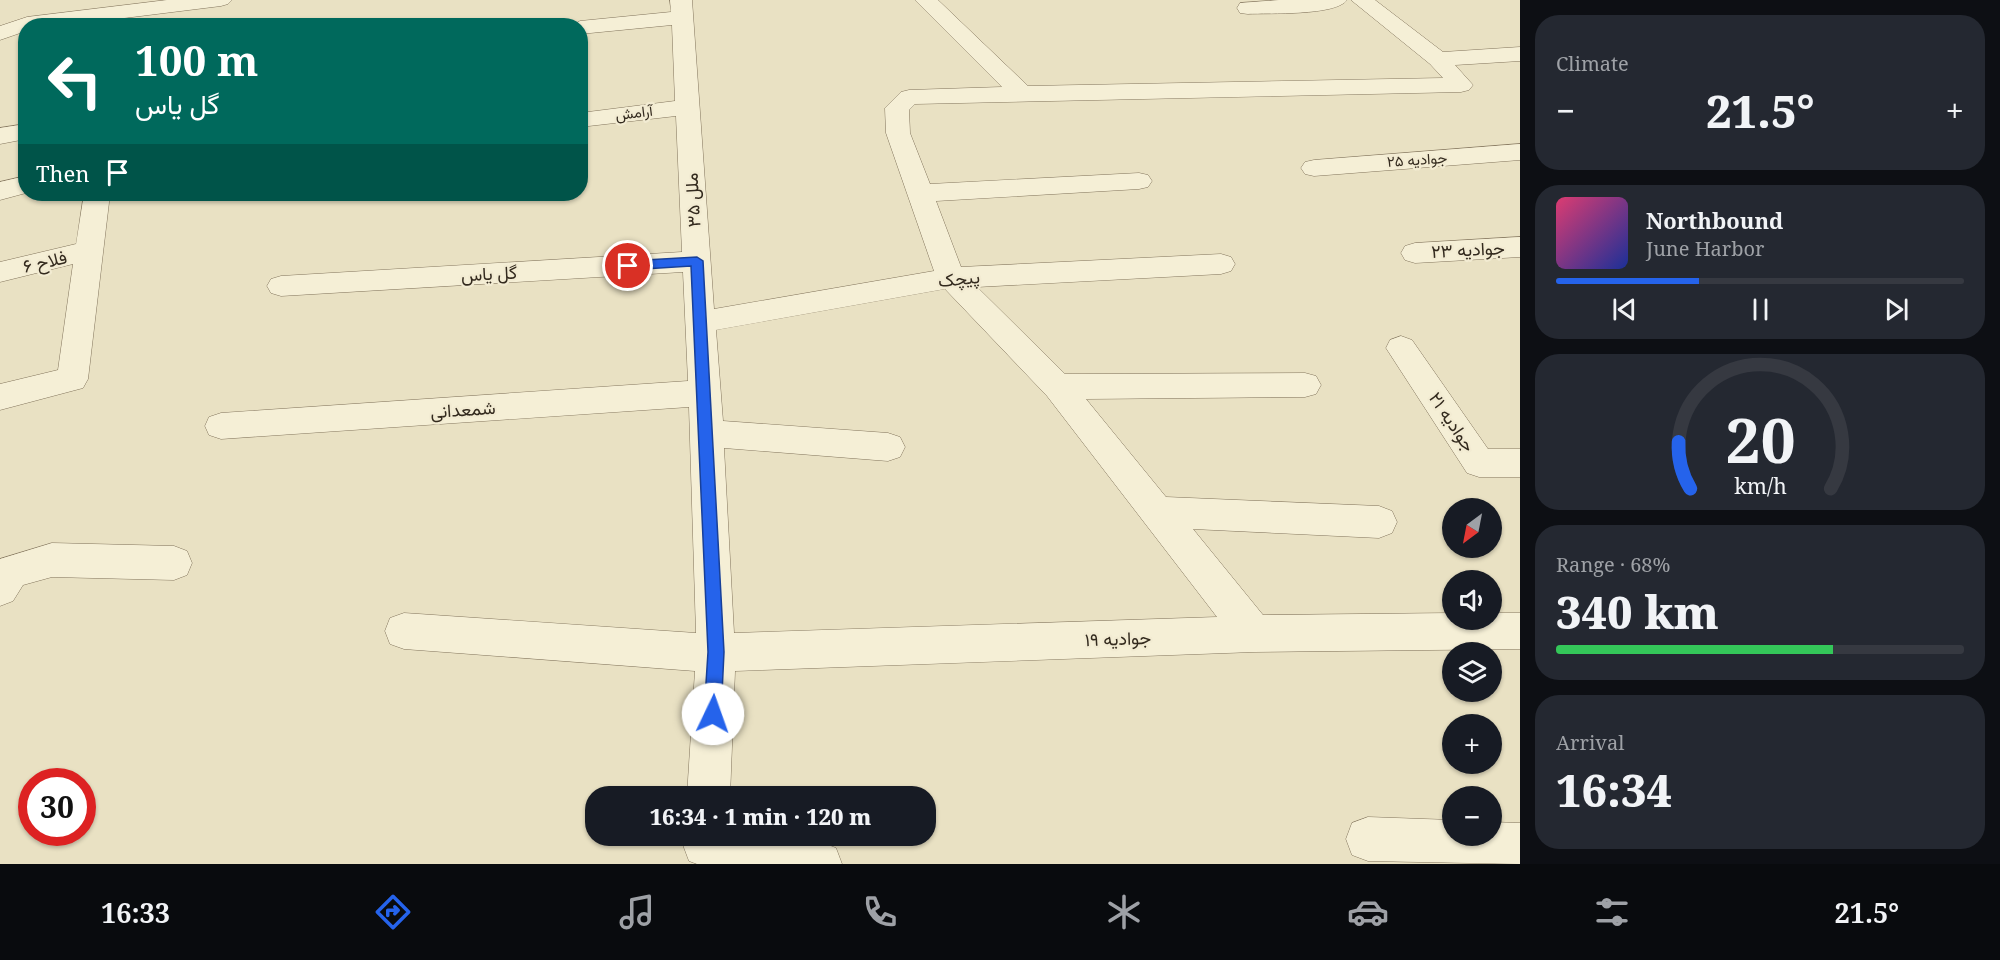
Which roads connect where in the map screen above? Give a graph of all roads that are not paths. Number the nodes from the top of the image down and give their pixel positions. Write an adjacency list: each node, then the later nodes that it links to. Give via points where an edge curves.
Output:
1 (221, 0): 7 (street)
2 (926, 0): 13 (street)
3 (1336, 0): 5 (street)
4 (1362, 0): 12 (street)
5 (1248, 8)
6 (681, 9): 9 (street); 14 (street, ملل ۳۵)
7 (62, 18)
8 (18, 26): 10 (street)
9 (588, 26)
10 (0, 33)
11 (1520, 54): 12 (street)
12 (1438, 59): 13 (street, via 1461,85)
13 (1022, 93): 23 (street, via 909,97 897,108 898,134)
14 (688, 107): 15 (street, آرامش); 28 (street, ملل ۳۵)
15 (588, 119)
16 (18, 133): 17 (street)
17 (0, 136)
18 (1520, 152): 19 (street, جوادیه ۲۵)
19 (1314, 168)
20 (1139, 181): 23 (street)
21 (18, 186): 22 (street)
22 (0, 191)
23 (920, 193): 31 (street)
24 (96, 201): 26 (street)
25 (1520, 247): 27 (street, جوادیه ۲۳)
26 (89, 251): 30 (street, فلاح ۶); 38 (street, via 72,379)
27 (1415, 253)
28 (697, 261): 32 (street, گل یاس); 33 (street, ملل ۳۵)
29 (1221, 264): 31 (street, پیچک)
30 (0, 272)
31 (951, 278): 33 (street, پیچک); 36 (street)
32 (281, 286)
33 (700, 322): 37 (street, ملل ۳۵)
34 (1401, 348): 42 (street, جوادیه ۲۱, via 1479,463)
35 (1305, 385): 36 (street)
36 (1058, 387): 43 (street)
37 (705, 393): 39 (street, شمعدانی); 40 (street, ملل ۳۵)
38 (0, 397)
39 (221, 426)
40 (707, 433): 41 (street); 50 (street, ملل ۳۵)
41 (888, 447)
42 (1520, 463)
43 (1157, 512): 44 (street); 49 (street)
44 (1379, 522)
45 (174, 564): 46 (street, via 52,560 11,572)
46 (0, 588)
47 (404, 631): 50 (street, جوادیه ۱۹)
48 (1520, 631): 49 (street, جوادیه ۱۹)
49 (1254, 634): 50 (street, جوادیه ۱۹)
50 (716, 652): 51 (street, ملل ۳۵)
51 (709, 786)
52 (1368, 839): 53 (street)
53 (1520, 845)
54 (705, 848): 55 (street)
55 (820, 864)

